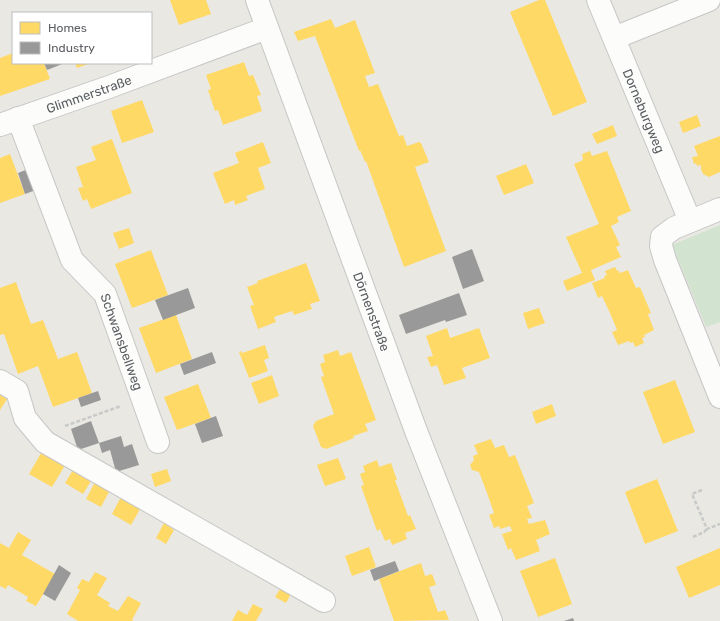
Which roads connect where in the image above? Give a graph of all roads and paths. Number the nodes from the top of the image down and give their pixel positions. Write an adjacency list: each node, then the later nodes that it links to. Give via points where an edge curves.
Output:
1 (257, 0): 4 (street, Dörnenstraße)
2 (598, 0): 5 (street, Dorneburgweg)
3 (709, 0): 5 (street)
4 (267, 28): 6 (street, Glimmerstraße); 19 (street, Dörnenstraße, via 413,423)
5 (614, 38): 8 (street, Dorneburgweg)
6 (9, 122): 11 (street, Schwansbellweg, via 72,260 105,294)
7 (720, 209): 8 (street)
8 (690, 221): 10 (street, via 662,237 661,246)
9 (0, 381): 12 (street, via 17,391 25,418)
10 (720, 397)
11 (142, 399): 12 (path); 13 (street, Schwansbellweg)
12 (39, 435): 18 (street, via 45,442)
13 (158, 442)
14 (702, 490): 16 (path, via 692,494)
15 (720, 524): 16 (path)
16 (707, 529): 17 (path)
17 (693, 537)
18 (324, 601)
19 (491, 621)

